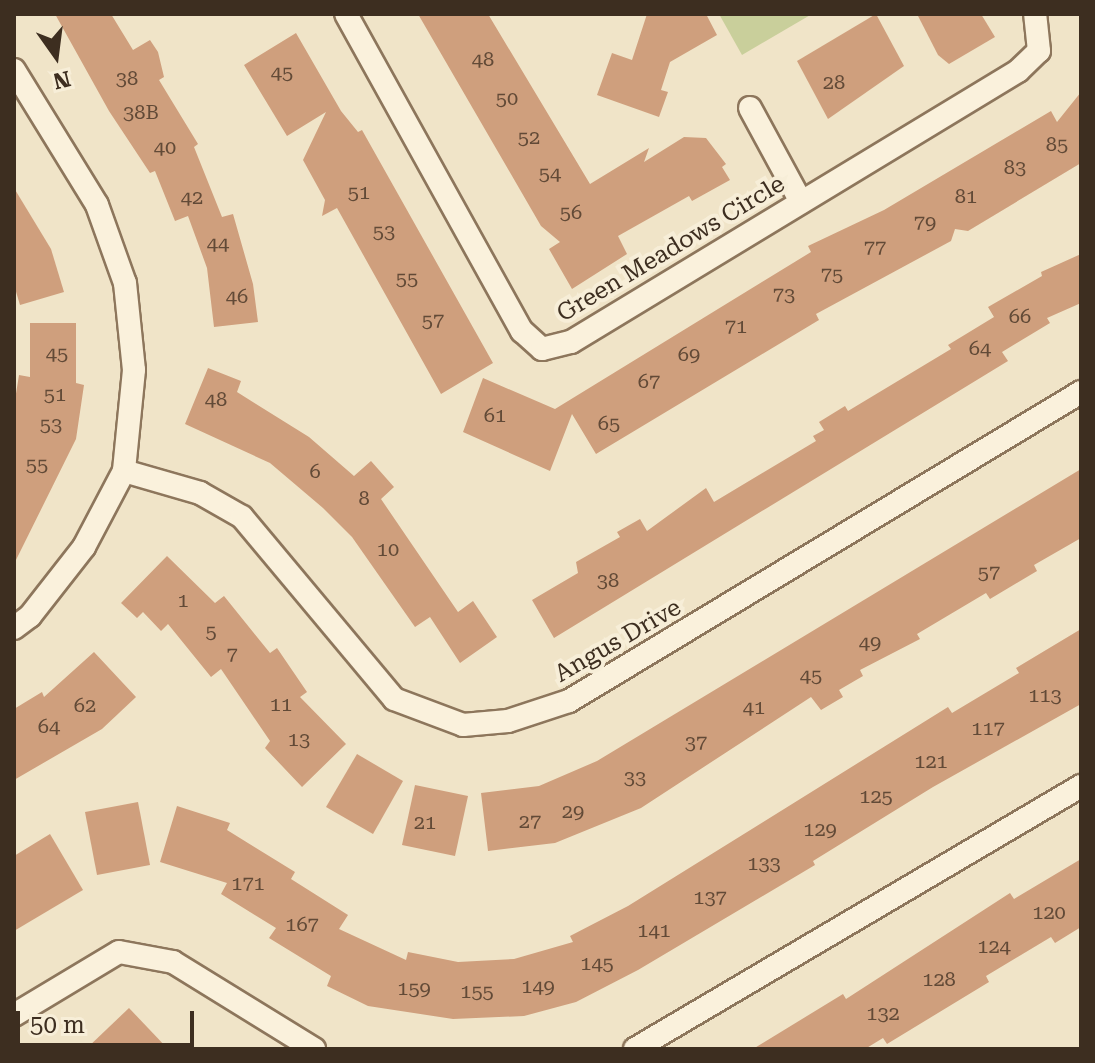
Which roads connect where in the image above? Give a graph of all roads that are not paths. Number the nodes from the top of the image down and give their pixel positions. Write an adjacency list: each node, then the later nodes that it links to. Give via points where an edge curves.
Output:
1 (346, 14): 5 (street, Green Meadows Circle, via 522,331 542,349 571,342)
2 (1035, 14): 5 (street, Green Meadows Circle, via 1039,51 1018,71)
3 (14, 70): 7 (street, via 97,205 125,283 134,370)
4 (750, 108): 5 (street)
5 (801, 202)
6 (1081, 392): 7 (street, Angus Drive, via 569,701 493,723 463,725 394,699 242,517 200,493)
7 (124, 471): 8 (street, via 84,547 30,616)
8 (14, 628)
9 (1081, 786): 12 (street)
10 (14, 1015): 11 (street, via 119,952 173,962)
11 (314, 1049)
12 (635, 1049)

